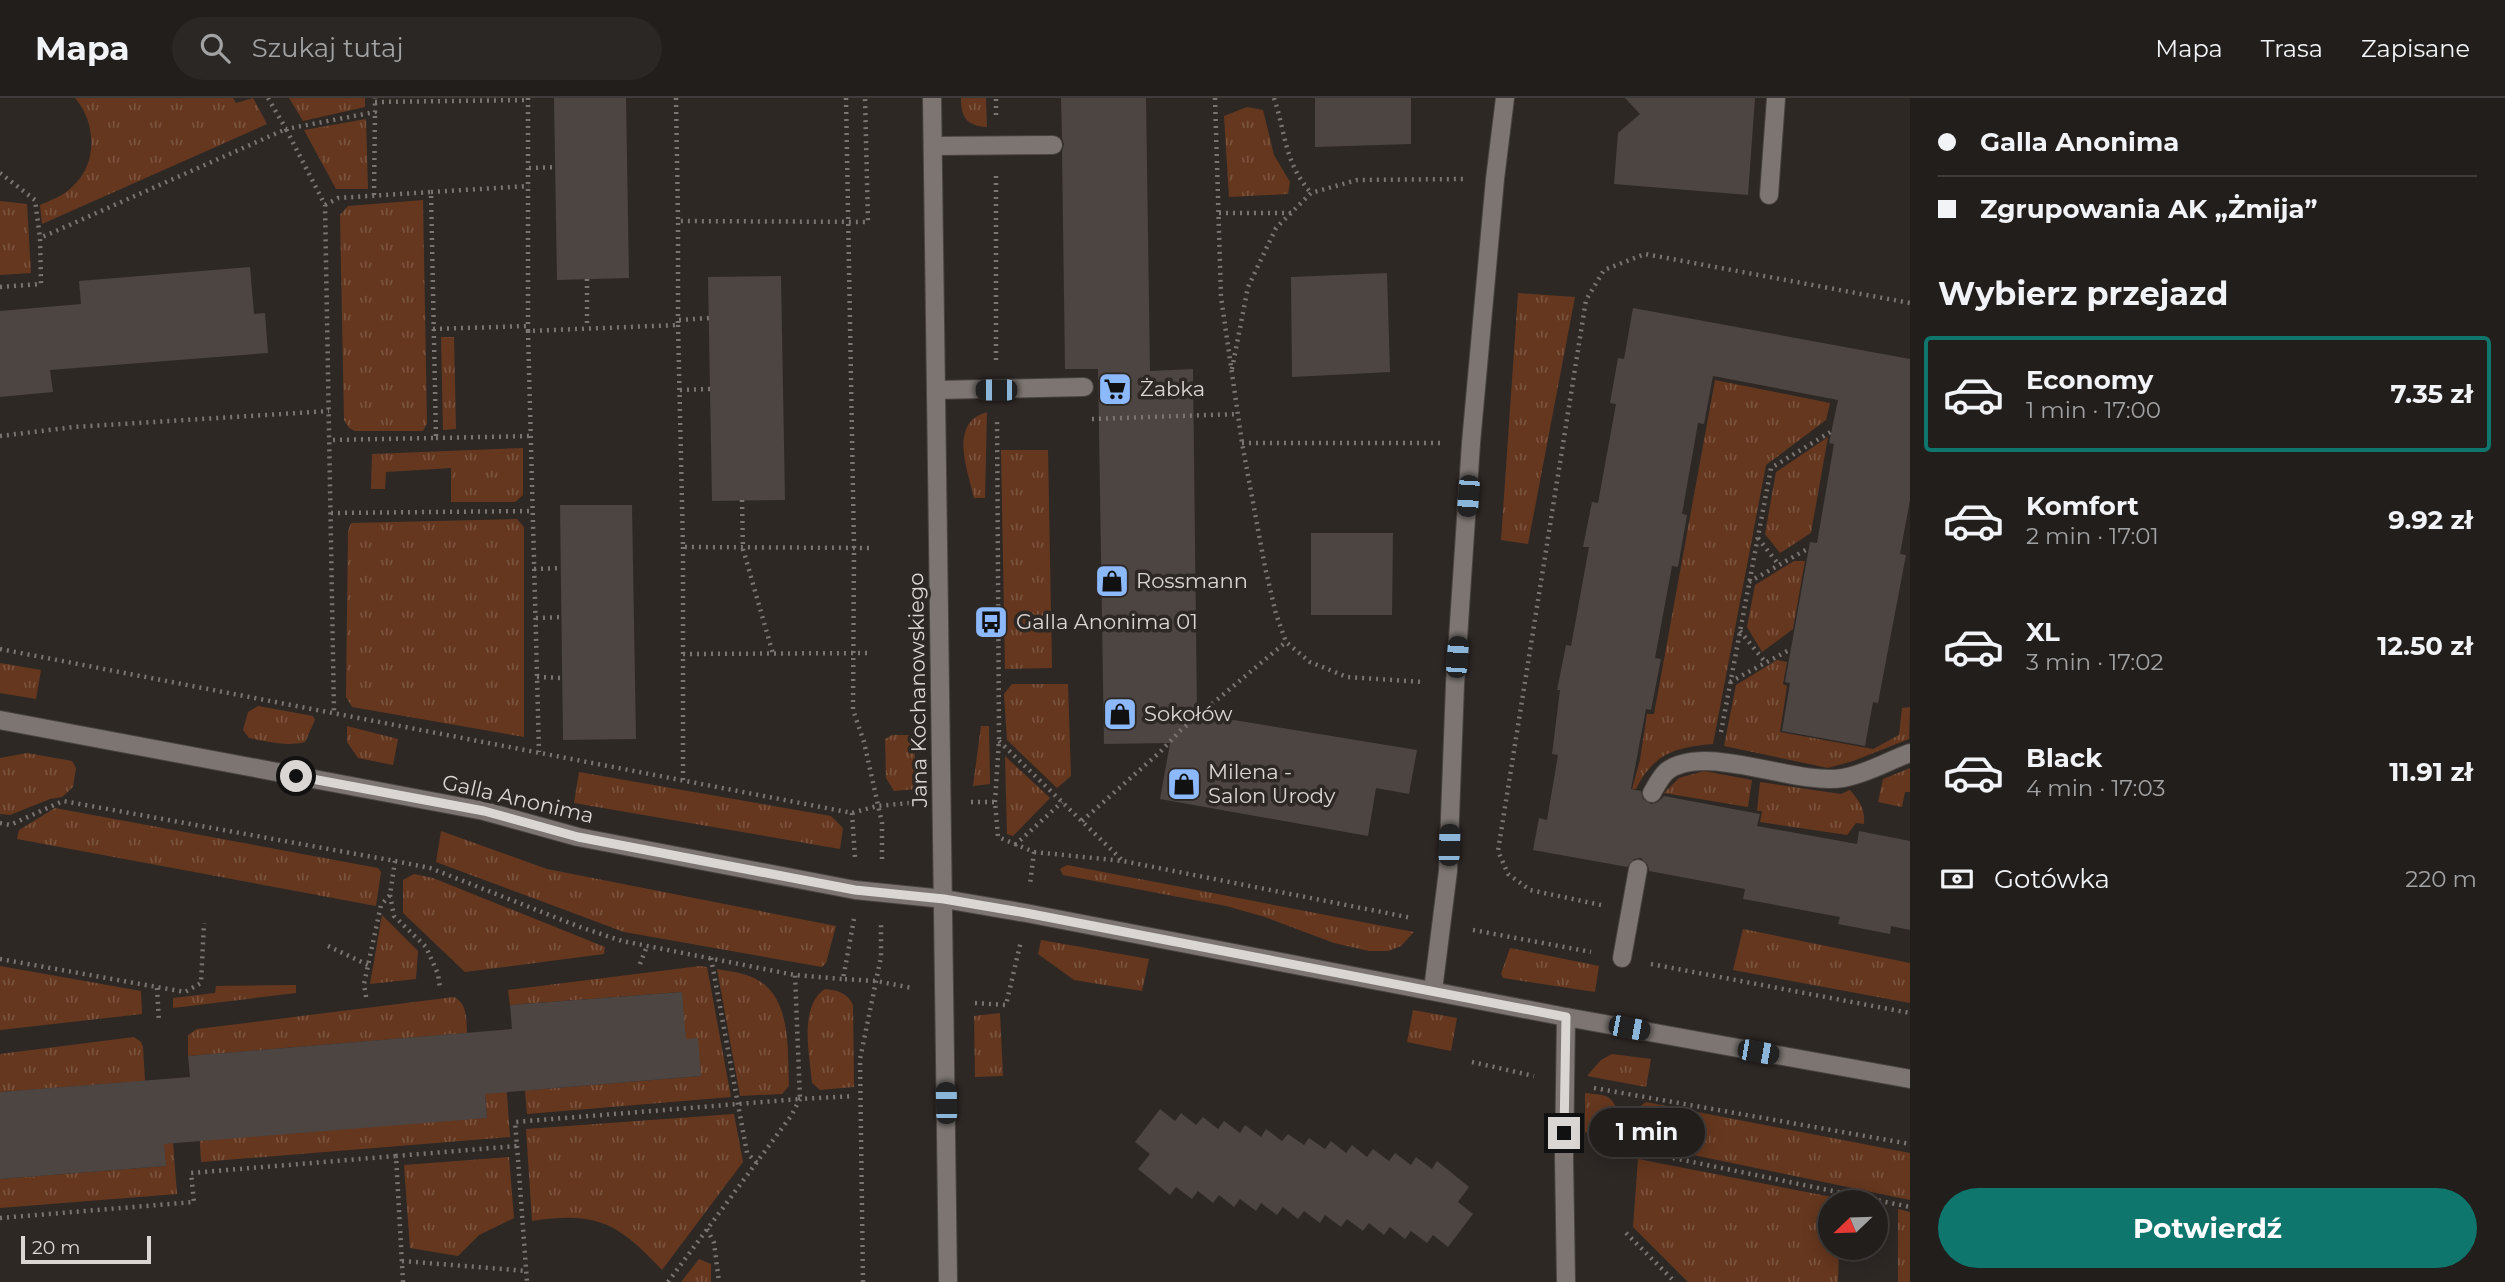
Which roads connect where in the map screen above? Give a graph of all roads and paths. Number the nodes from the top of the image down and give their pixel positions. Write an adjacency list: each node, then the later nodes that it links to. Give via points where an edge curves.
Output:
1 (268, 98): 15 (path)
2 (676, 98): 31 (path)
3 (846, 98): 32 (path)
4 (865, 98): 32 (path, via 868,222)
5 (932, 98): 17 (street, Jana Kochanowskiego)
6 (996, 98): 18 (path)
7 (1215, 98): 30 (path)
8 (1275, 98): 25 (path, via 1288,154)
9 (1505, 98): 22 (street)
10 (1776, 98): 26 (street)
11 (433, 99): 12 (path); 13 (path)
12 (528, 99): 20 (path)
13 (375, 100): 14 (path)
14 (375, 112): 15 (path); 27 (path)
15 (286, 130): 28 (path); 33 (path)
16 (1053, 145): 18 (street)
17 (933, 146): 18 (street); 46 (street, Jana Kochanowskiego)
18 (995, 146): 47 (path)
19 (556, 167): 20 (path)
20 (528, 169): 23 (path)
21 (0, 173): 33 (path, via 35,200)
22 (1495, 179): 25 (path, via 1357,180); 57 (street)
23 (528, 186): 24 (path); 39 (path)
24 (431, 192): 27 (path); 41 (path)
25 (1311, 193): 29 (path)
26 (1769, 194)
27 (374, 195): 28 (path, via 338,198)
28 (325, 205): 48 (path)
29 (1292, 212): 30 (path); 42 (path, via 1276,228 1248,287)
30 (1219, 213): 42 (path, via 1221,298)
31 (678, 221): 32 (path); 38 (path)
32 (848, 222): 63 (path)
33 (40, 238): 35 (path, via 41,284)
34 (587, 279): 40 (path)
35 (0, 287)
36 (1910, 303): 106 (path, via 1645,254 1604,270 1586,300 1498,851 1508,874 1530,890)
37 (709, 318): 38 (path)
38 (678, 322): 40 (path); 45 (path)
39 (528, 328): 40 (path); 41 (path); 53 (path)
40 (587, 328)
41 (433, 329): 54 (path)
42 (1231, 373): 49 (path)
43 (1083, 387): 47 (street)
44 (710, 389): 45 (path)
45 (680, 390): 62 (path)
46 (936, 390): 47 (street); 105 (street, Jana Kochanowskiego)
47 (996, 390): 88 (path)
48 (329, 411): 52 (path); 55 (path)
49 (1238, 414): 50 (path); 56 (path)
50 (1088, 419)
51 (1832, 431): 61 (path, via 1770,468)
52 (0, 436)
53 (531, 436): 54 (path); 59 (path)
54 (436, 438): 55 (path)
55 (330, 440): 60 (path)
56 (1242, 443): 57 (path); 74 (path, via 1265,567)
57 (1471, 443): 85 (street)
58 (742, 500): 64 (path)
59 (533, 511): 60 (path); 69 (path)
60 (331, 513): 86 (path)
61 (1757, 537): 67 (path); 70 (path)
62 (683, 547): 64 (path); 78 (path)
63 (854, 547): 64 (path); 65 (path); 80 (path)
64 (743, 548): 79 (path)
65 (870, 548)
66 (1810, 548): 67 (path)
67 (1779, 565): 70 (path)
68 (561, 568): 69 (path)
69 (534, 569): 72 (path)
70 (1749, 582): 73 (path)
71 (562, 617): 72 (path)
72 (536, 618): 82 (path)
73 (1740, 631): 81 (path); 84 (path)
74 (1286, 642): 85 (path, via 1310,662 1347,677); 97 (path)
75 (0, 649): 86 (path)
76 (1791, 649): 81 (path)
77 (872, 653): 80 (path)
78 (683, 654): 79 (path); 92 (path)
79 (773, 654): 80 (path)
80 (854, 654): 103 (path, via 853,710 882,823)
81 (1766, 663): 84 (path)
82 (537, 677): 83 (path); 89 (path)
83 (563, 678)
84 (1730, 682): 91 (path)
85 (1455, 684): 119 (street, via 1448,872)
86 (334, 712): 89 (path)
87 (0, 720): 103 (street, Galla Anonima, via 484,811 578,837)
88 (999, 740): 94 (path); 95 (path)
89 (539, 752): 92 (path)
90 (1910, 753): 91 (street, via 1843,778 1798,777)
91 (1716, 760): 93 (street, via 1686,762 1667,771)
92 (683, 780): 96 (path)
93 (1652, 793)
94 (995, 802)
95 (1062, 802): 97 (path); 99 (path)
96 (852, 813)
97 (1082, 821): 101 (path)
98 (0, 823): 100 (path, via 10,825 63,801)
99 (1015, 845)
100 (395, 861): 104 (path); 109 (path, via 430,868 580,927)
101 (1123, 861)
102 (1638, 869): 106 (street)
103 (881, 894): 105 (street, Galla Anonima); 144 (path, via 881,957 860,1059)
104 (390, 895): 114 (path, via 381,905); 118 (path, via 394,916 426,947)
105 (944, 899): 119 (street, Galla Anonima); 145 (street, Jana Kochanowskiego)
106 (1631, 911): 111 (street)
107 (204, 923): 117 (path, via 201,983 186,992)
108 (328, 946): 114 (path)
109 (647, 946): 110 (path); 113 (path)
110 (710, 958): 115 (path); 128 (path)
111 (1622, 958)
112 (0, 959): 117 (path)
113 (640, 964)
114 (368, 965): 120 (path)
115 (794, 975): 116 (path); 127 (path)
116 (843, 979)
117 (157, 988): 122 (path)
118 (440, 988)
119 (1433, 990): 121 (street, Galla Anonima)
120 (366, 997)
121 (1566, 1017): 124 (street, Galla Anonima); 125 (street)
122 (159, 1022)
123 (1472, 1062): 125 (path)
124 (1910, 1079)
125 (1564, 1082): 129 (path); 146 (street)
126 (853, 1096): 127 (path)
127 (800, 1099): 128 (path); 133 (path)
128 (737, 1104): 130 (path, via 515,1122); 133 (path, via 747,1153)
129 (1910, 1144)
130 (517, 1146): 132 (path); 139 (path)
131 (1625, 1147): 134 (path)
132 (396, 1156): 135 (path, via 191,1173 194,1202); 138 (path)
133 (757, 1163): 136 (path)
134 (1910, 1206)
135 (0, 1218)
136 (708, 1229): 142 (path); 143 (path)
137 (1626, 1233): 147 (path)
138 (402, 1261): 139 (path); 140 (path)
139 (527, 1271): 141 (path)
140 (404, 1282)
141 (527, 1282)
142 (668, 1282)
143 (719, 1282)
144 (863, 1282)
145 (948, 1282)
146 (1566, 1282)
147 (1675, 1282)

